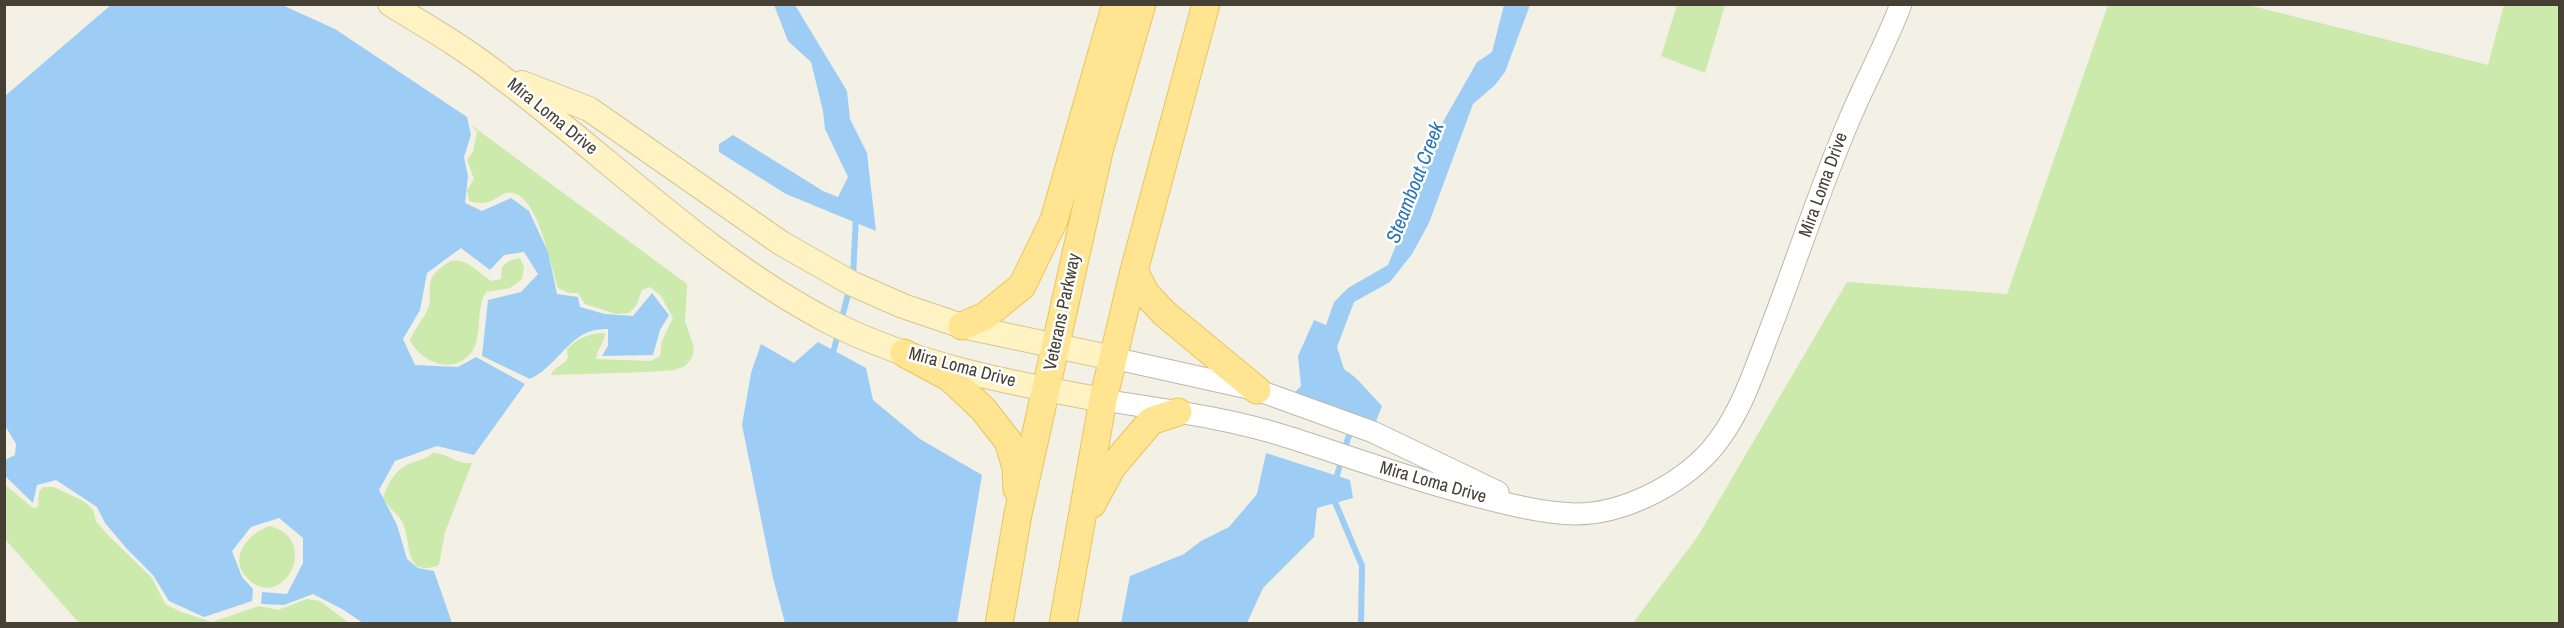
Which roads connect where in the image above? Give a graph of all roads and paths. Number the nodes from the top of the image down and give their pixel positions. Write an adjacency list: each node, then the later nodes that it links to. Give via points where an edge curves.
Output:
1 (390, 4): 6 (main road, Mira Loma Drive)
2 (1116, 4): 8 (main road, via 1050,230 1022,286 985,316)
3 (1143, 4): 9 (main road, Veterans Parkway, via 1099,151)
4 (1206, 4): 7 (main road)
5 (1901, 4): 16 (street, Mira Loma Drive, via 1849,118 1732,423 1680,478 1650,495 1612,508 1576,514)
6 (500, 75): 8 (main road, Mira Loma Drive, via 589,109 781,243 853,284); 10 (main road, Mira Loma Drive, via 765,285 860,336)
7 (1134, 271): 11 (main road); 13 (main road, via 1146,294 1165,314)
8 (962, 326): 9 (main road, Mira Loma Drive)
9 (1056, 344): 11 (main road, Mira Loma Drive); 12 (main road, Veterans Parkway)
10 (904, 353): 12 (main road, Mira Loma Drive); 17 (main road, via 950,378 983,409 1008,441 1016,467)
11 (1113, 358): 13 (street, Mira Loma Drive); 14 (main road)
12 (1046, 389): 14 (main road, Mira Loma Drive); 17 (main road, Veterans Parkway)
13 (1257, 390): 16 (street, Mira Loma Drive, via 1373,432)
14 (1103, 400): 15 (street, Mira Loma Drive); 18 (main road)
15 (1178, 412): 16 (street, Mira Loma Drive, via 1269,431 1458,491); 18 (main road, via 1151,422 1112,467)
16 (1534, 508)
17 (1018, 514): 19 (main road, Veterans Parkway)
18 (1082, 520): 20 (main road)
19 (999, 624)
20 (1064, 624)

